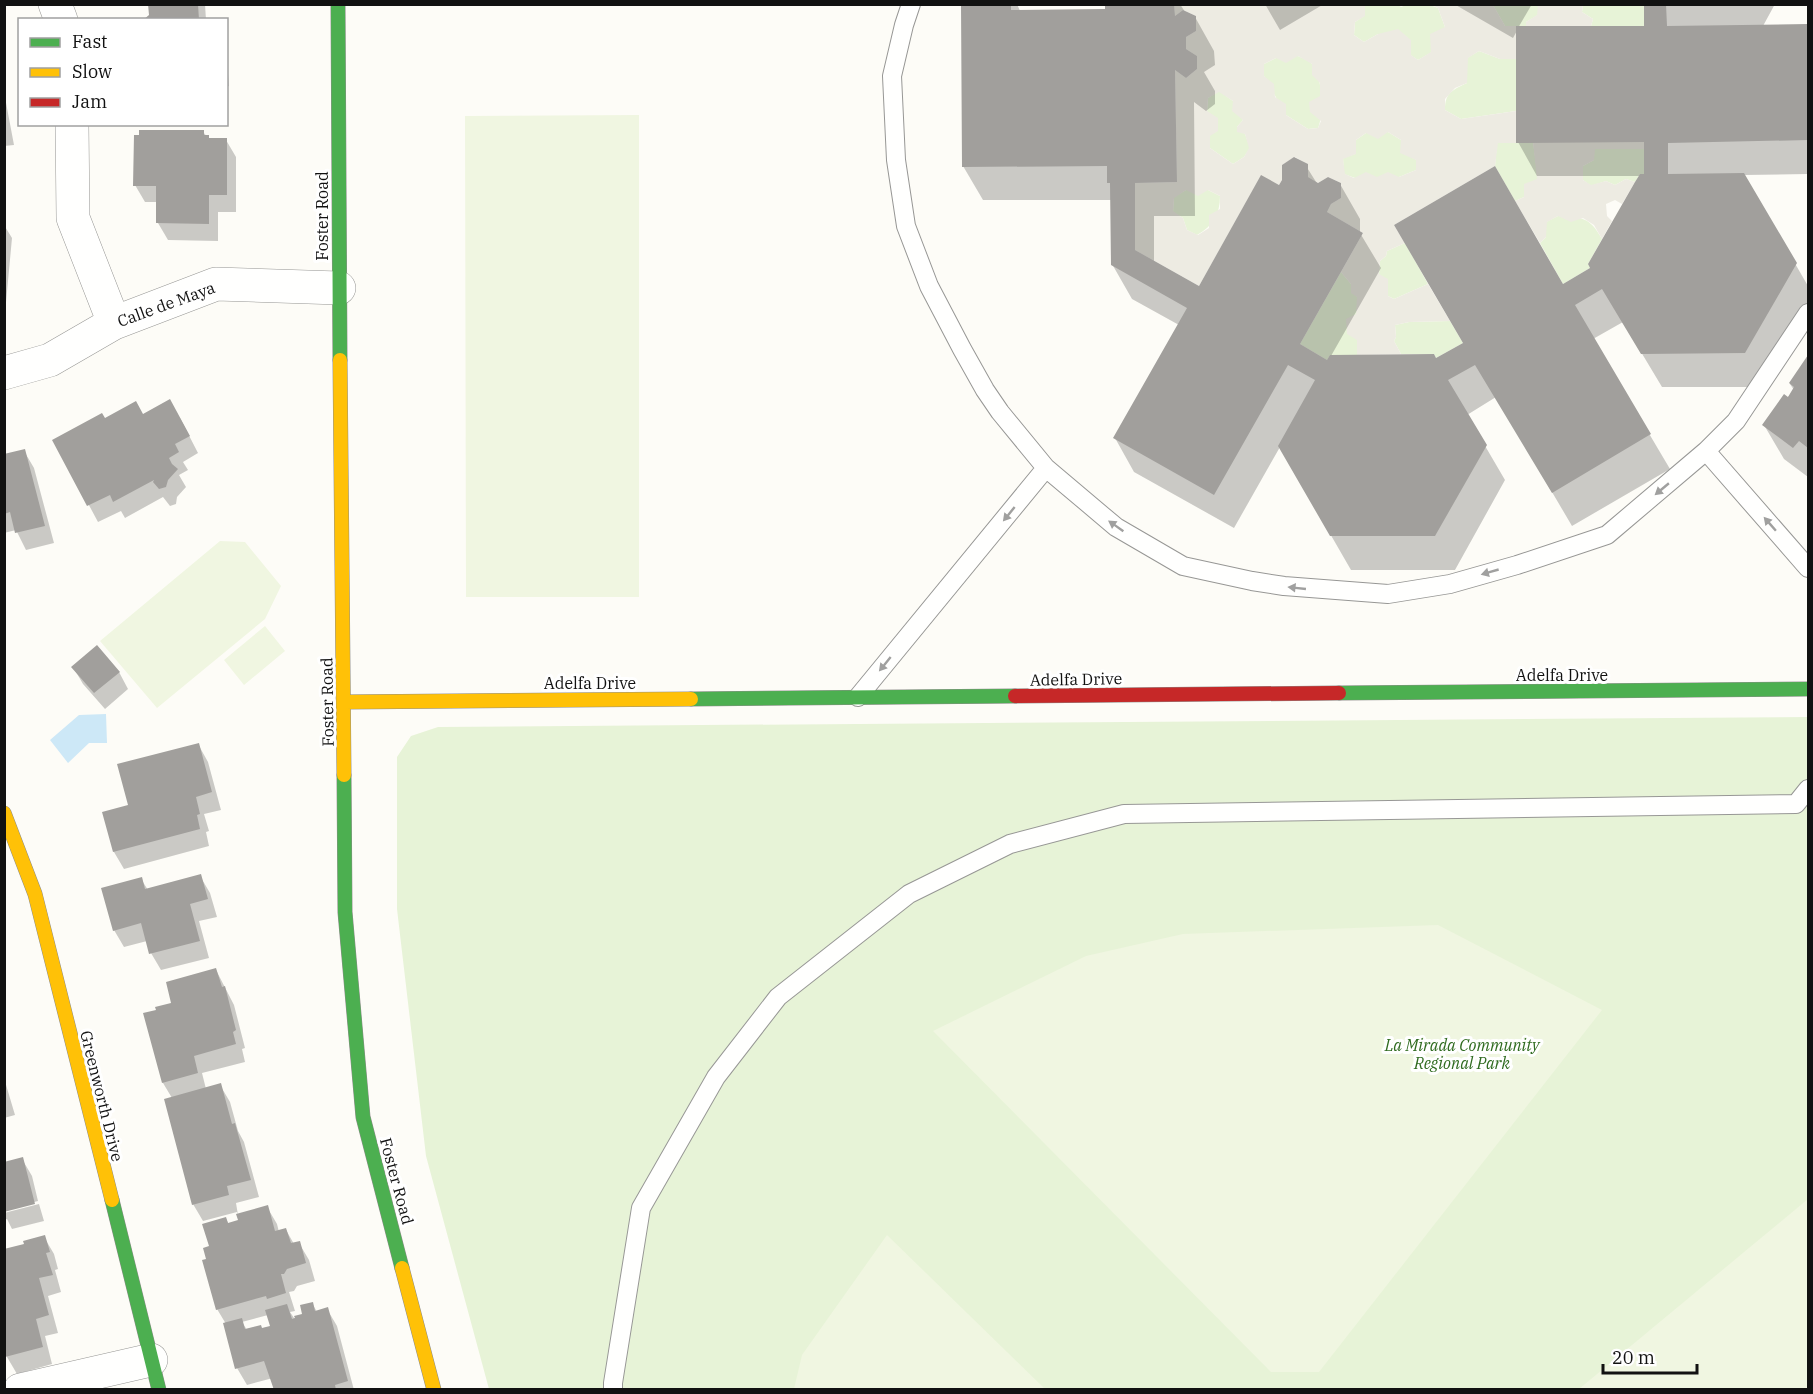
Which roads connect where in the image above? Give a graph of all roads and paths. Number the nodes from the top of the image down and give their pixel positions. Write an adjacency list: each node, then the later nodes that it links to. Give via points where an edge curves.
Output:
1 (338, 4): 4 (street, Foster Road)
2 (911, 4): 9 (lane, via 892,76 896,160 906,226 929,286 962,349 1000,412)
3 (72, 126): 6 (street, via 73,218)
4 (339, 288): 6 (street, Calle de Maya, via 216,284); 13 (street, Foster Road)
5 (1809, 313): 8 (lane, via 1736,421)
6 (114, 323): 7 (street, Calle de Maya, via 50,360)
7 (4, 373)
8 (1706, 451): 9 (lane, one-way to 9, via 1607,535 1450,584 1388,594 1284,586 1183,566 1116,527); 10 (lane, one-way to 8)
9 (1046, 468): 12 (lane, one-way to 12)
10 (1809, 568)
11 (1809, 689): 12 (street, Adelfa Drive)
12 (858, 698): 13 (street, Adelfa Drive)
13 (344, 702): 18 (street, Foster Road, via 345,912 363,1118)
14 (1809, 789): 19 (lane, via 1796,804 1124,814 1010,844 909,894 778,997 716,1077 641,1208)
15 (4, 813): 16 (street, Greenworth Drive, via 35,894)
16 (155, 1375): 17 (street)
17 (21, 1389)
18 (434, 1389)
19 (613, 1389)

